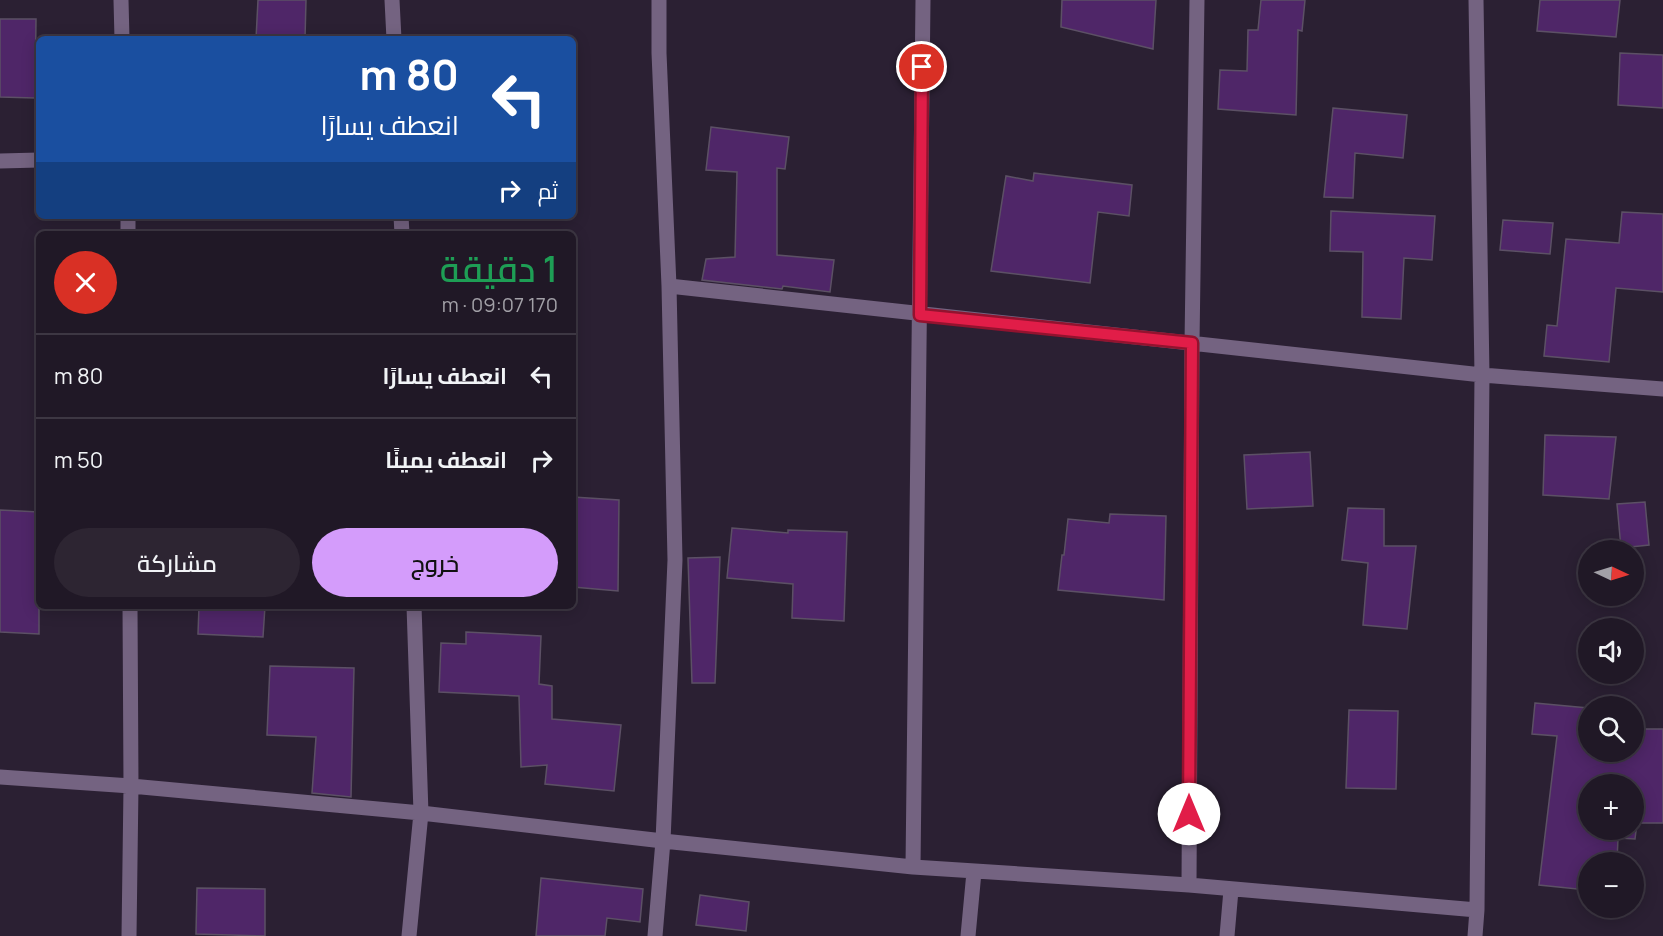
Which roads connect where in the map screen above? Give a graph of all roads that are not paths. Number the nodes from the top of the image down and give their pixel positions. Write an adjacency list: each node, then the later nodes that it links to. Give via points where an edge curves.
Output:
1 (121, 0): 7 (street)
2 (392, 0): 8 (street)
3 (659, 0): 11 (street)
4 (923, 0): 12 (street)
5 (1197, 0): 13 (street)
6 (1476, 0): 14 (street)
7 (122, 36)
8 (394, 36)
9 (36, 160): 10 (street)
10 (0, 161)
11 (669, 286): 12 (street); 21 (street, via 675,560)
12 (920, 315): 13 (street); 22 (street)
13 (1192, 343): 14 (street); 24 (street)
14 (1482, 375): 15 (street); 26 (street)
15 (1663, 389)
16 (130, 609): 19 (street)
17 (414, 609): 20 (street)
18 (0, 777): 19 (street)
19 (131, 786): 20 (street); 27 (street)
20 (421, 813): 21 (street); 28 (street)
21 (663, 842): 22 (street); 29 (street)
22 (913, 867): 23 (street)
23 (974, 872): 24 (street); 30 (street)
24 (1189, 885): 25 (street)
25 (1231, 890): 26 (street); 31 (street)
26 (1477, 910): 32 (street)
27 (129, 936)
28 (409, 936)
29 (655, 936)
30 (968, 936)
31 (1227, 936)
32 (1475, 936)

